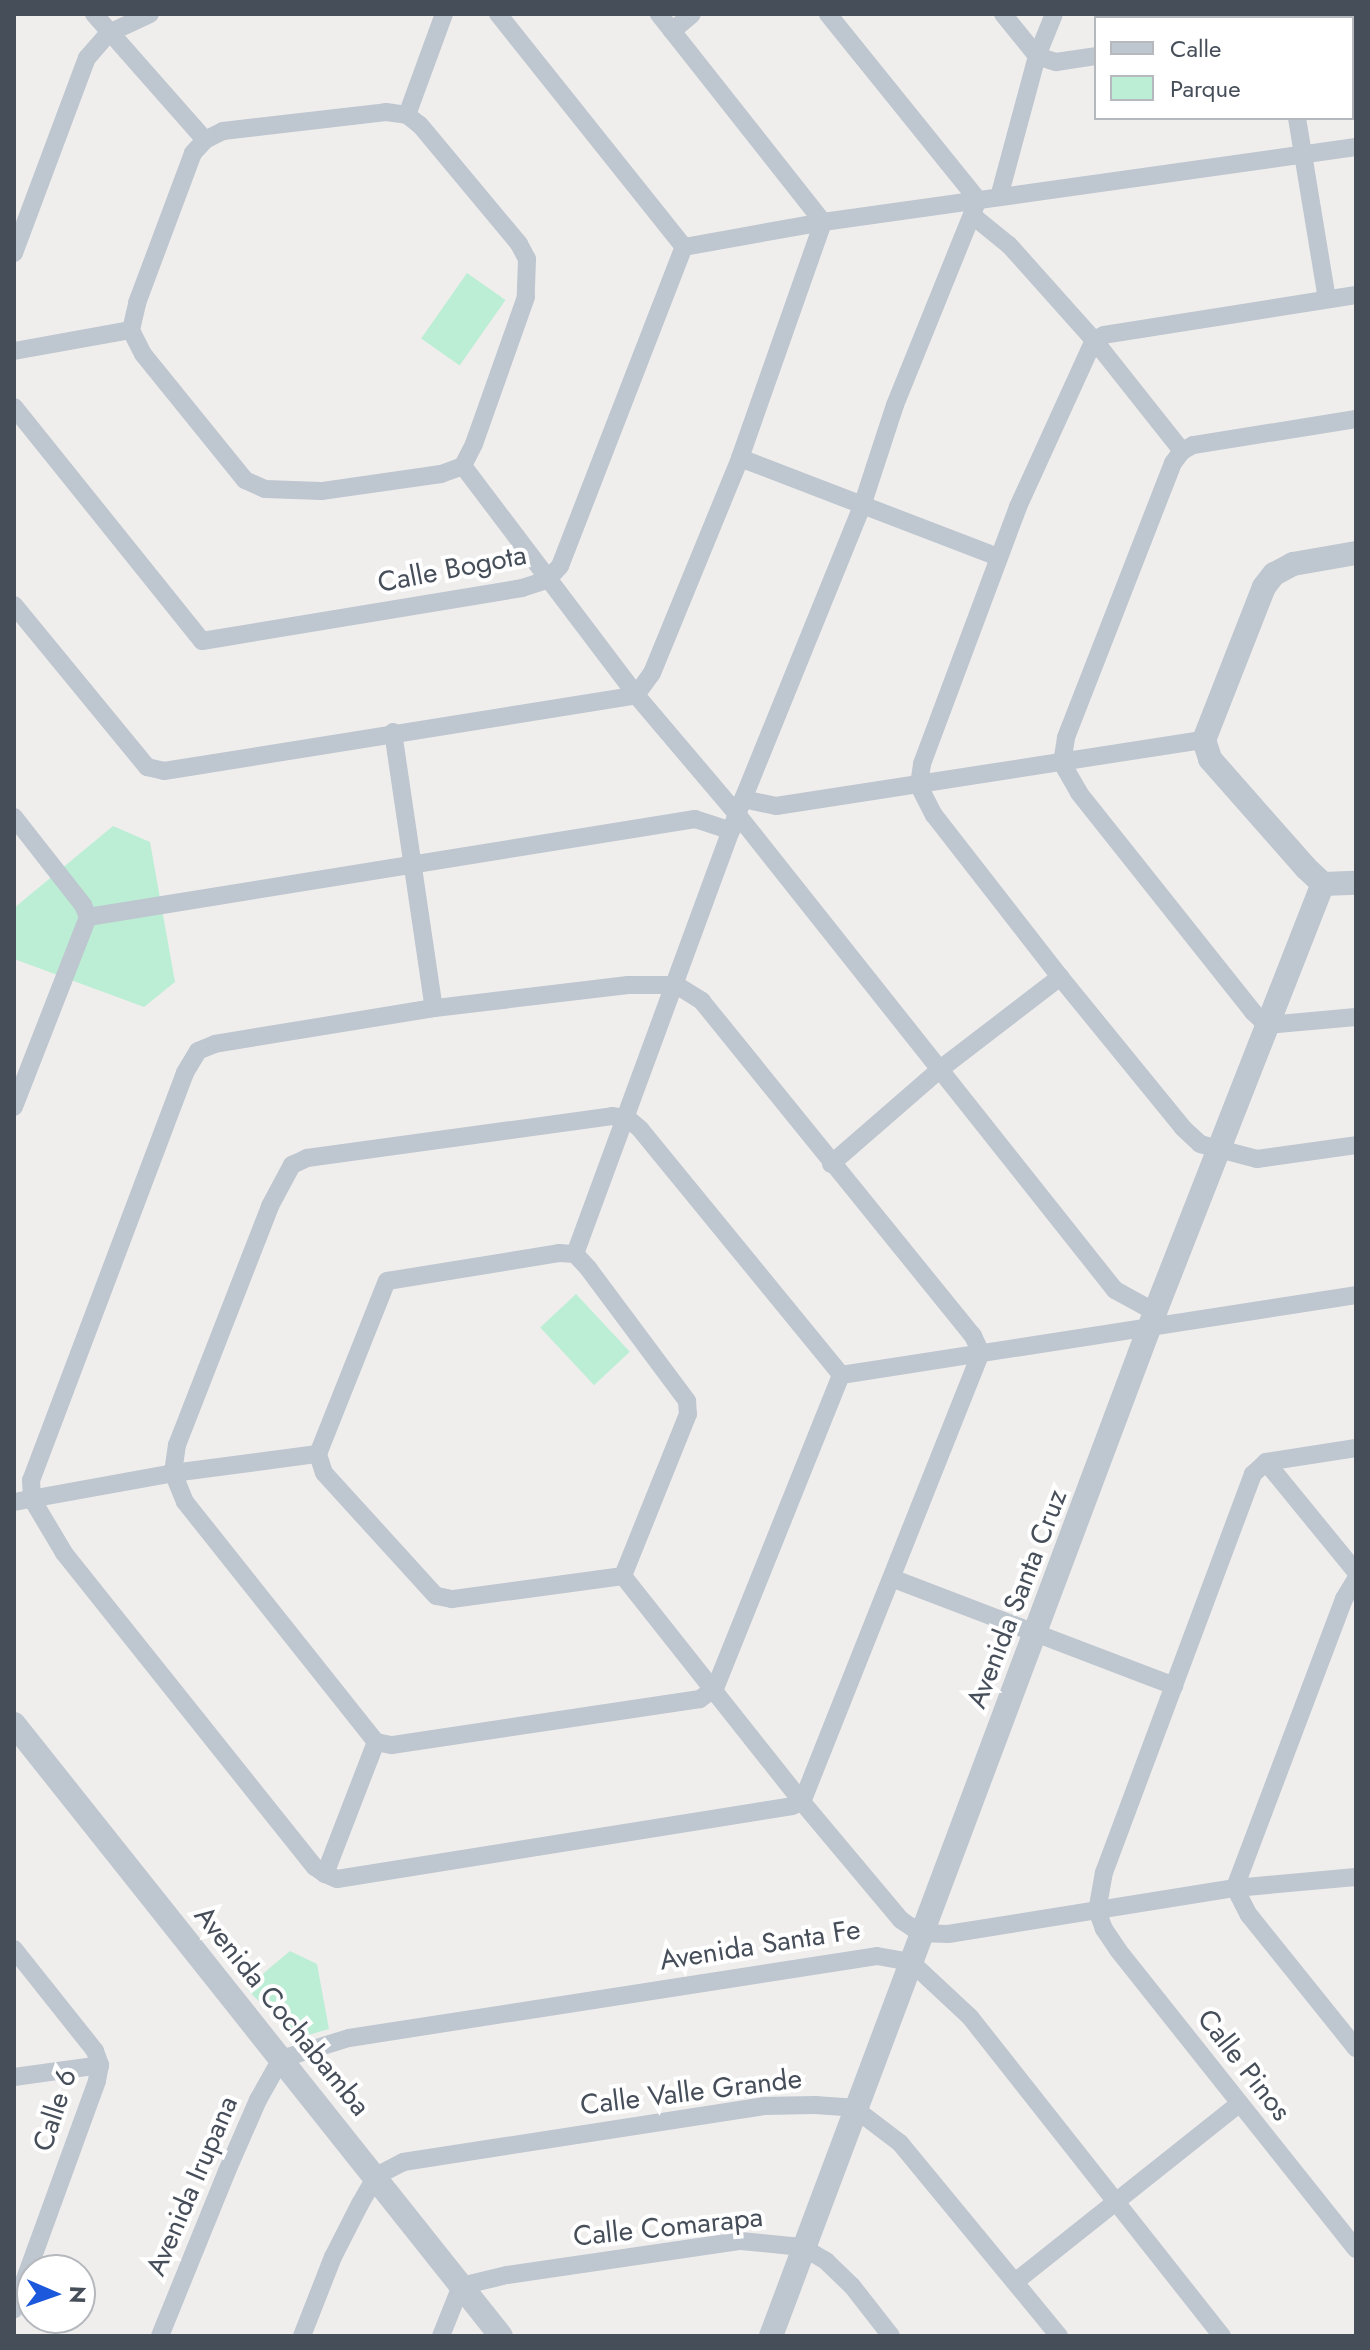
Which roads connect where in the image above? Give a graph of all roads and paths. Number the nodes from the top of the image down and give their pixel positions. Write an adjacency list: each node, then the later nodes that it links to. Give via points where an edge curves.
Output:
1 (94, 14): 11 (street)
2 (150, 14): 11 (street)
3 (444, 14): 14 (street)
4 (498, 14): 22 (street)
5 (659, 14): 10 (street)
6 (692, 14): 10 (street)
7 (828, 14): 20 (street)
8 (1003, 14): 12 (street)
9 (1054, 14): 12 (street)
10 (672, 31): 21 (street)
11 (109, 33): 16 (street); 23 (street, via 87,58)
12 (1037, 56): 13 (street, via 1056,62); 19 (street)
13 (1094, 56)
14 (407, 115): 16 (street, via 386,112 223,131); 33 (street, via 450,160 527,259 526,297)
15 (1297, 120): 18 (street)
16 (205, 140): 26 (street, via 193,153)
17 (1356, 147): 18 (street)
18 (1303, 156): 19 (street); 25 (street)
19 (999, 197): 20 (street)
20 (976, 208): 21 (street); 27 (street); 34 (street, via 895,405)
21 (823, 222): 22 (street); 32 (street)
22 (684, 247): 37 (street, Calle Bogota, via 560,566)
23 (14, 253)
24 (1356, 295): 25 (street)
25 (1327, 299): 27 (street)
26 (131, 330): 28 (street); 33 (street, via 143,354 245,480 265,489 321,491 441,474)
27 (1094, 340): 31 (street); 36 (street)
28 (14, 351)
29 (14, 407): 37 (street, Calle Bogota, via 202,641)
30 (1356, 419): 31 (street)
31 (1182, 451): 42 (street, via 1066,738)
32 (740, 458): 34 (street); 39 (street, via 652,673)
33 (463, 466): 37 (street)
34 (862, 506): 36 (street); 44 (street)
35 (1356, 553): 41 (street, via 1293,564 1274,574 1264,587)
36 (998, 557): 43 (street, via 922,764)
37 (547, 580): 39 (street)
38 (14, 605): 40 (street, via 147,767 164,771)
39 (636, 695): 40 (street); 44 (street)
40 (393, 732): 46 (street)
41 (1204, 740): 42 (street); 48 (street, via 1210,759)
42 (1062, 763): 43 (street); 54 (street, via 1088,805)
43 (919, 786): 44 (street); 50 (street, via 934,815)
44 (737, 814): 46 (street); 51 (street); 55 (street)
45 (14, 817): 49 (street)
46 (410, 864): 49 (street); 52 (street)
47 (1356, 883): 48 (street)
48 (1323, 884): 54 (street, Avenida Santa Cruz)
49 (88, 917): 56 (street)
50 (1060, 977): 55 (street); 59 (street, via 1183,1128 1200,1144)
51 (676, 985): 52 (street, via 628,985); 57 (street); 60 (street, via 702,1001)
52 (434, 1008): 70 (street, via 198,1051 185,1073)
53 (1356, 1017): 54 (street)
54 (1267, 1025): 59 (street, Avenida Santa Cruz)
55 (939, 1070): 60 (street); 63 (street, via 1115,1290)
56 (14, 1107)
57 (627, 1118): 61 (street); 65 (street, via 698,1197); 69 (street, via 307,1158 292,1165 270,1206 177,1445)
58 (1356, 1145): 59 (street, via 1257,1159)
59 (1219, 1150): 63 (street, Avenida Santa Cruz)
60 (831, 1164): 64 (street, via 973,1336)
61 (575, 1254): 67 (street, via 387,1281); 72 (street, via 687,1401 688,1414)
62 (1356, 1295): 63 (street)
63 (1152, 1320): 64 (street); 75 (street, Avenida Santa Cruz)
64 (981, 1353): 65 (street); 73 (street)
65 (841, 1375): 77 (street)
66 (1356, 1448): 68 (street)
67 (318, 1454): 69 (street); 72 (street, via 324,1473 436,1596 452,1599)
68 (1266, 1462): 71 (street); 76 (street, via 1253,1474)
69 (173, 1473): 70 (street); 79 (street, via 185,1502)
70 (23, 1501): 81 (street)
71 (1356, 1572)
72 (623, 1576): 77 (street)
73 (894, 1579): 75 (street); 80 (street)
74 (1356, 1579): 83 (street, via 1338,1613)
75 (1037, 1632): 76 (street); 85 (street, Avenida Santa Cruz)
76 (1174, 1686): 84 (street, via 1104,1872)
77 (715, 1688): 79 (street, via 700,1699 391,1745); 80 (street)
78 (14, 1724): 89 (street, Avenida Cochabamba)
79 (376, 1742): 81 (street)
80 (802, 1802): 81 (street, via 337,1879); 85 (street, via 901,1920)
81 (325, 1874)
82 (1356, 1877): 83 (street)
83 (1235, 1888): 84 (street); 88 (street, via 1249,1915)
84 (1097, 1910): 85 (street, via 948,1934); 92 (street, Calle Pinos, via 1118,1950)
85 (920, 1933): 87 (street, Avenida Santa Cruz)
86 (14, 1949): 90 (street, Calle 6, via 95,2051)
87 (911, 1962): 89 (street, Avenida Santa Fe, via 877,1956 789,1969 349,2038); 93 (street, Avenida Santa Cruz); 95 (street, via 970,2017)
88 (1356, 2048)
89 (281, 2059): 94 (street, Avenida Cochabamba); 101 (street, Avenida Irupana, via 227,2171)
90 (100, 2065): 91 (street); 100 (street, Calle 6)
91 (14, 2077)
92 (1239, 2104): 95 (street); 97 (street, Calle Pinos)
93 (854, 2108): 94 (street, Calle Valle Grande, via 764,2106 439,2154 403,2162); 96 (street, Avenida Santa Cruz); 98 (street, via 900,2143)
94 (376, 2176): 99 (street, Avenida Cochabamba); 102 (street, via 333,2257)
95 (1118, 2201): 98 (street); 108 (street)
96 (802, 2247): 99 (street, Calle Comarapa, via 741,2241); 105 (street, Avenida Santa Cruz); 106 (street, Calle Comarapa, via 852,2286)
97 (1356, 2249)
98 (1015, 2282): 107 (street)
99 (461, 2286): 103 (street); 104 (street, Avenida Cochabamba)
100 (14, 2309)
101 (160, 2336)
102 (302, 2336)
103 (441, 2336)
104 (501, 2336)
105 (771, 2336)
106 (891, 2336)
107 (1059, 2336)
108 (1222, 2336)

